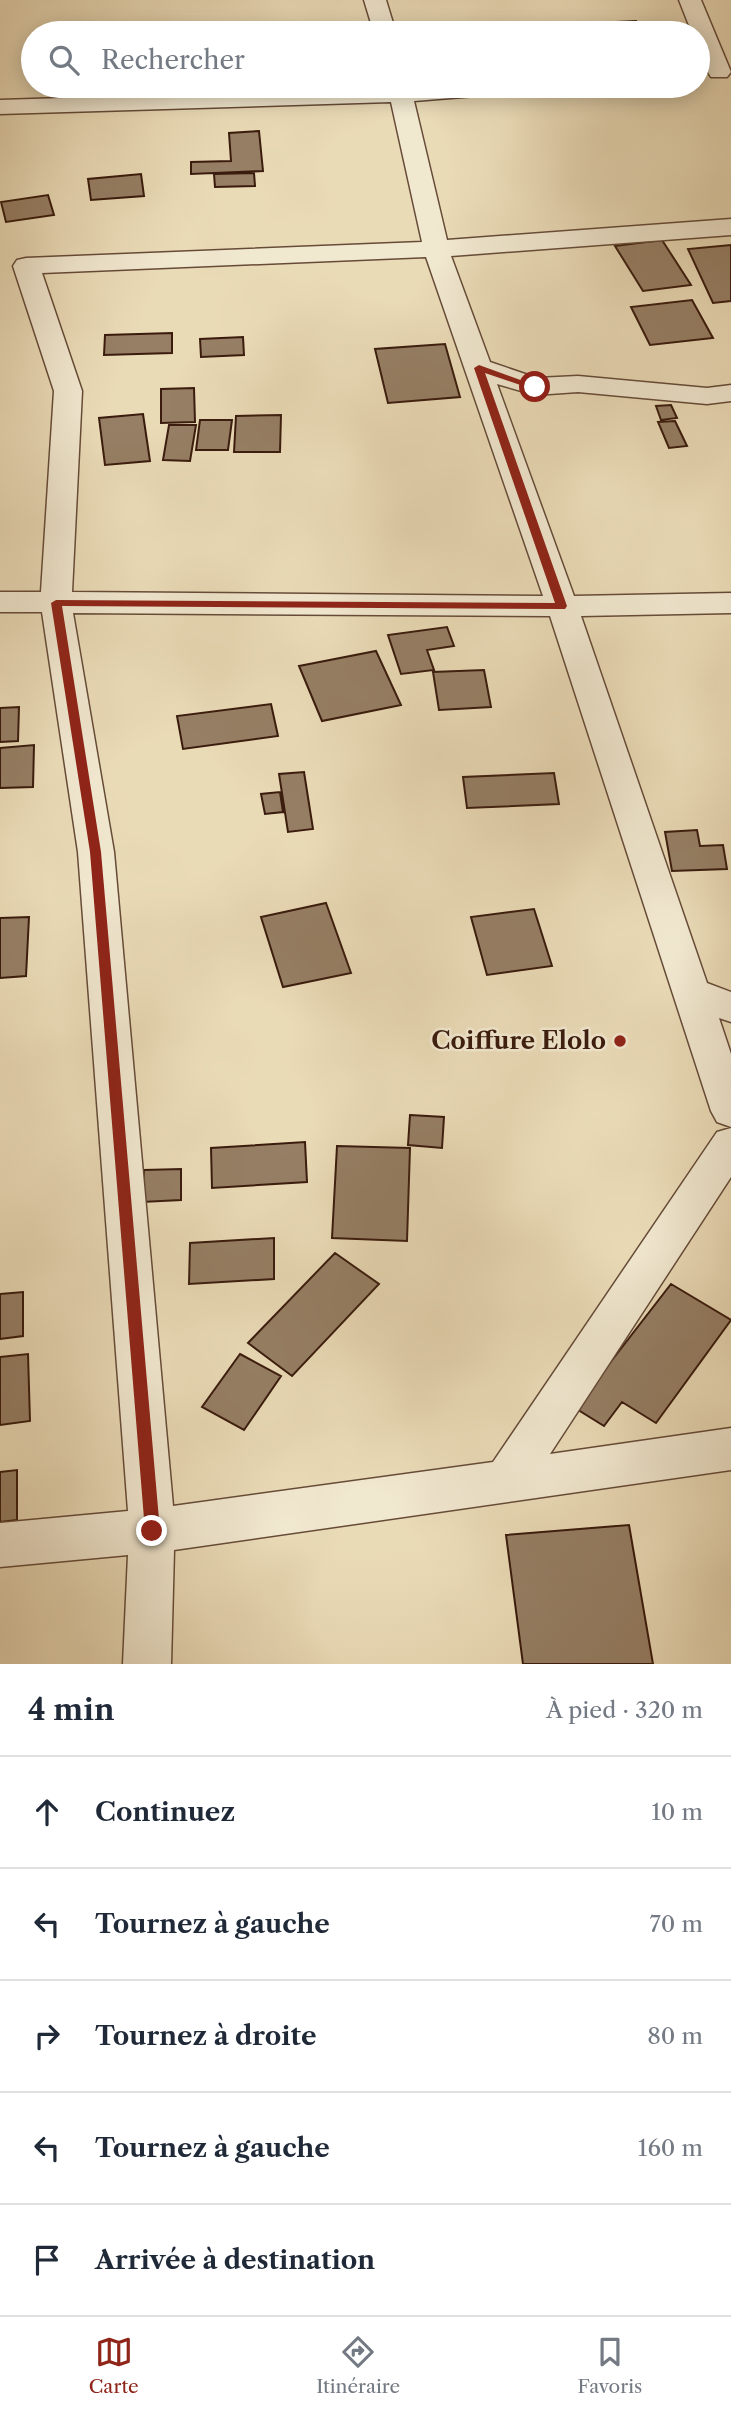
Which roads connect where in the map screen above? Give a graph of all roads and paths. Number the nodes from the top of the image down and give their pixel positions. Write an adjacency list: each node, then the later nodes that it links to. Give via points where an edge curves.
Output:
1 (375, 0): 3 (street)
2 (690, 0): 4 (street)
3 (381, 21)
4 (698, 21)
5 (710, 55): 6 (street)
6 (716, 72)
7 (226, 98): 9 (street)
8 (403, 98): 11 (street)
9 (0, 107)
10 (731, 227): 11 (street)
11 (436, 249): 12 (street); 13 (street)
12 (13, 266): 16 (street, via 68,391)
13 (479, 368): 14 (street, via 535,387 578,384 707,396); 18 (street)
14 (731, 393)
15 (0, 602): 16 (street)
16 (56, 603): 18 (street); 25 (street, via 96,852)
17 (731, 603): 18 (street)
18 (562, 606): 19 (street)
19 (692, 993): 20 (street); 21 (street)
20 (731, 1007)
21 (731, 1111)
22 (731, 1144): 24 (street)
23 (731, 1449): 24 (street)
24 (508, 1480): 25 (street)
25 (152, 1531): 26 (street); 27 (street)
26 (0, 1545)
27 (147, 1664)

